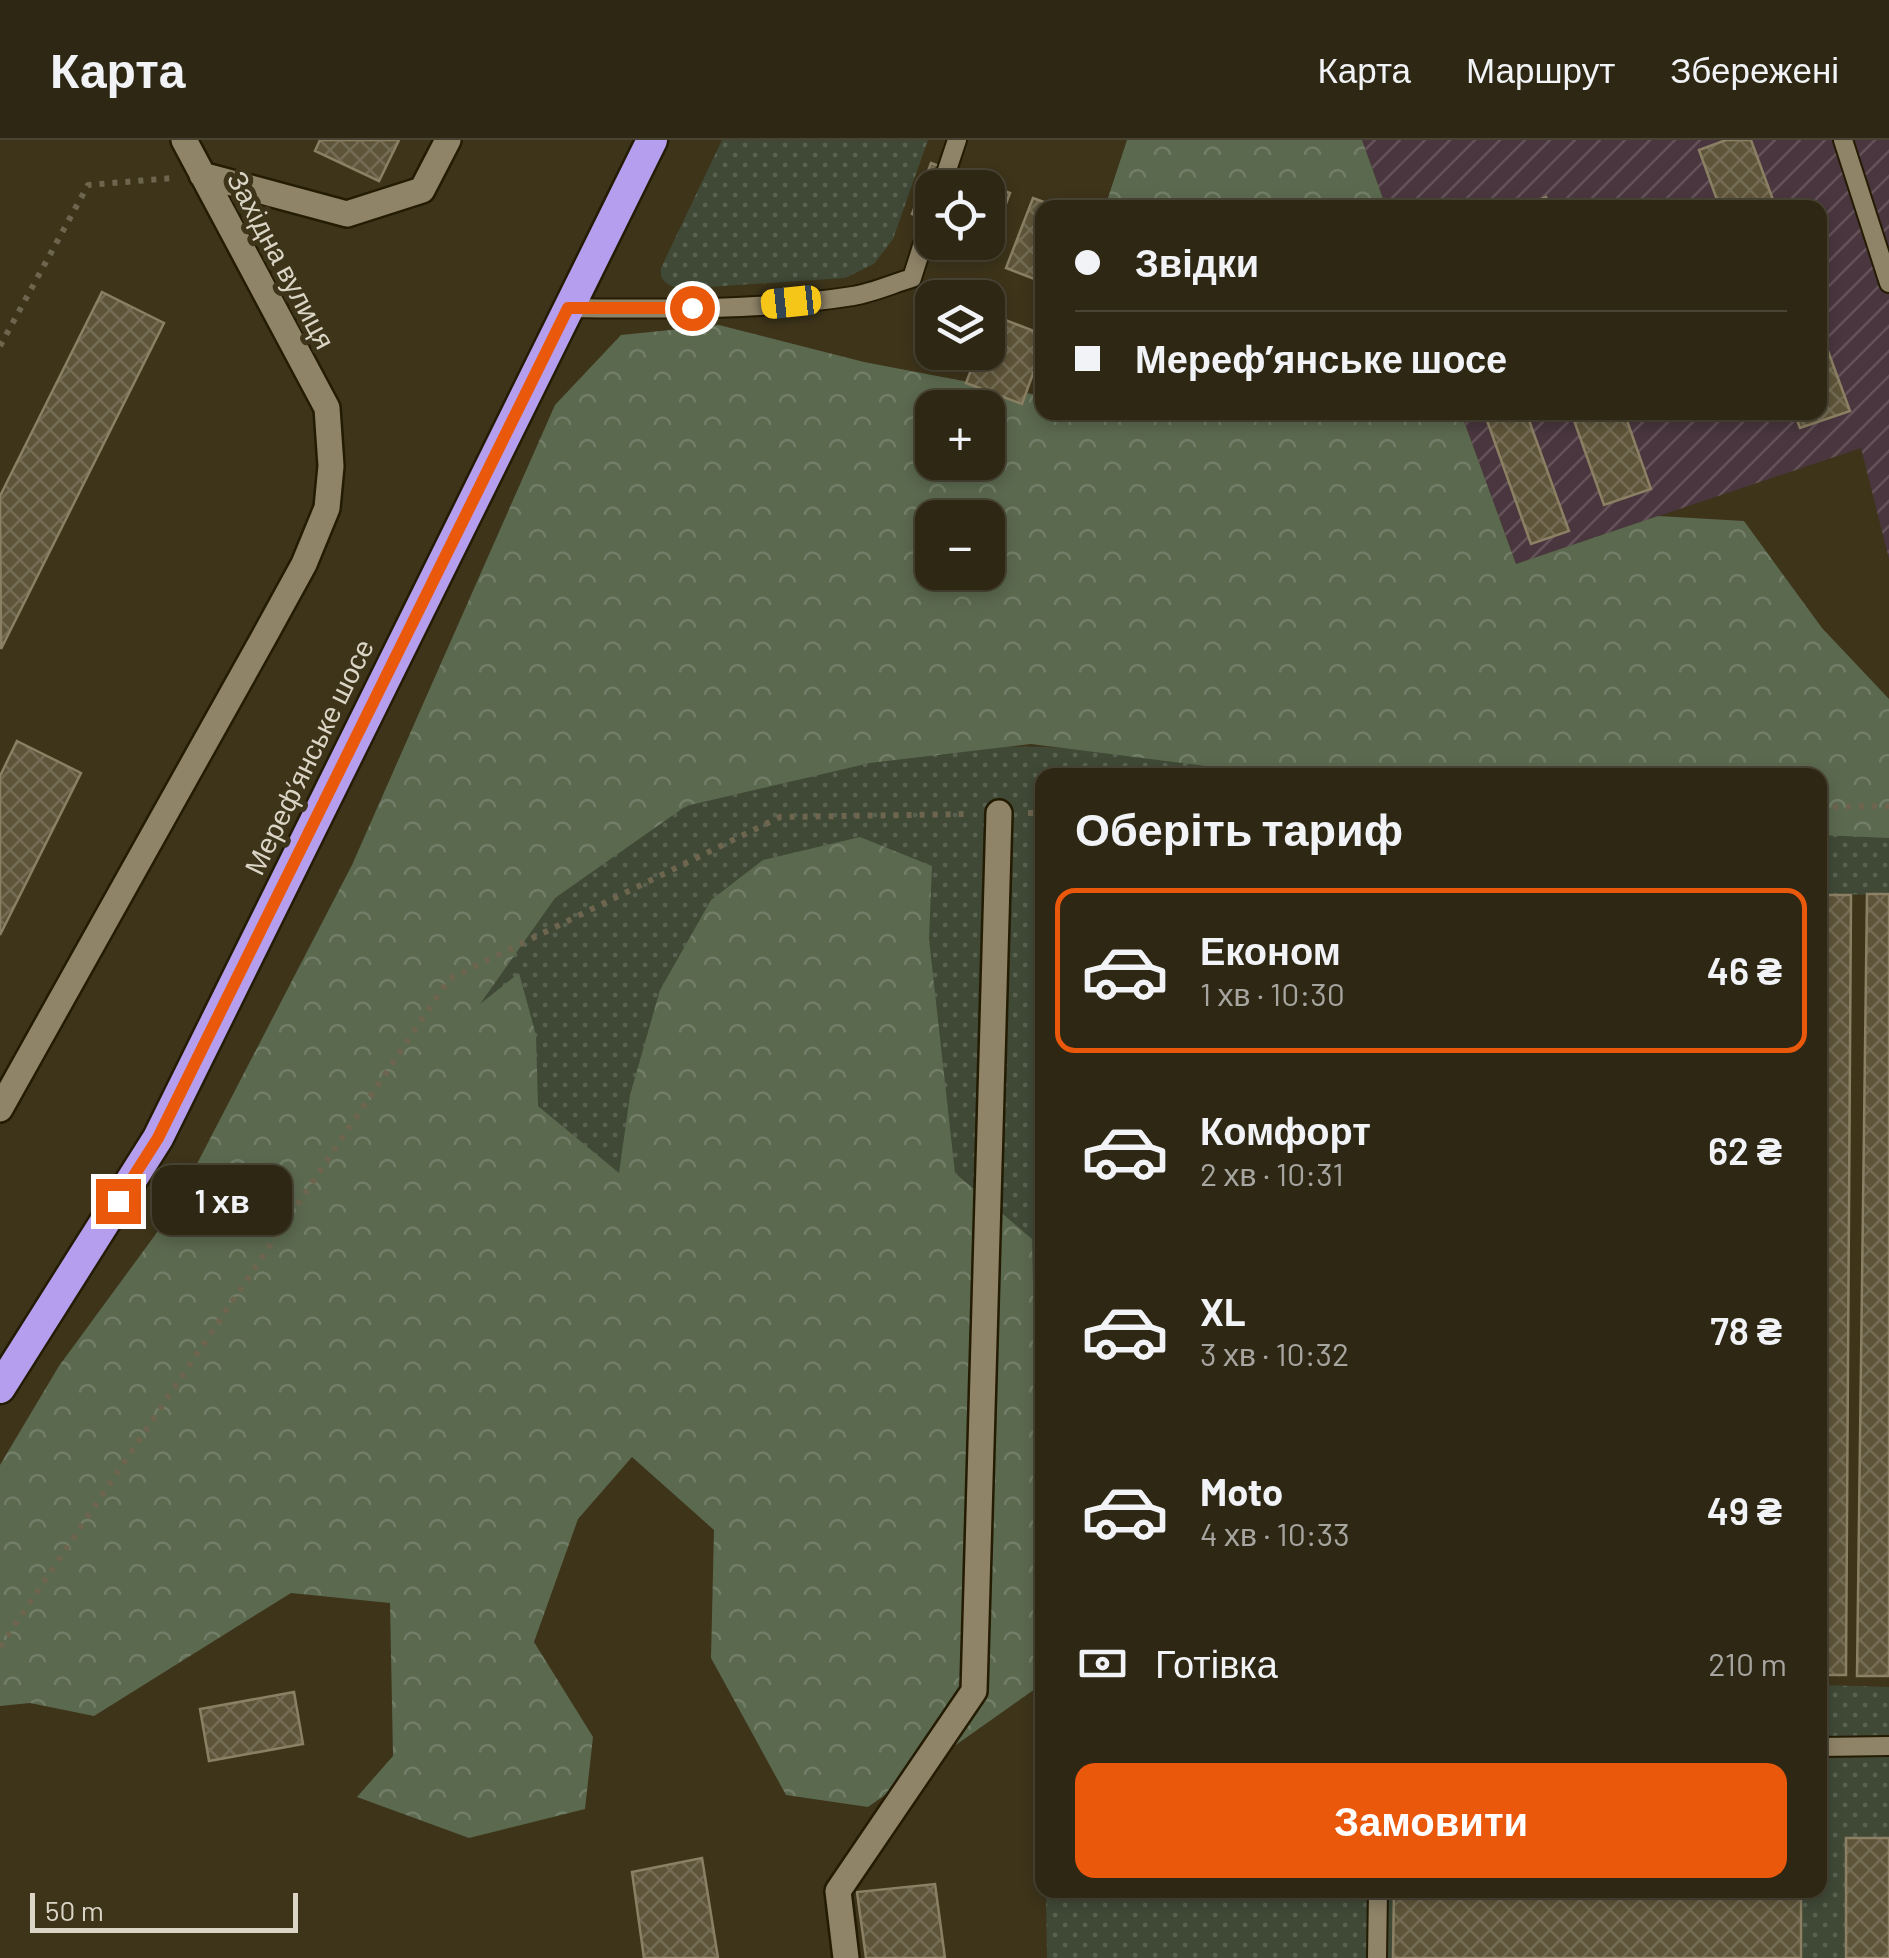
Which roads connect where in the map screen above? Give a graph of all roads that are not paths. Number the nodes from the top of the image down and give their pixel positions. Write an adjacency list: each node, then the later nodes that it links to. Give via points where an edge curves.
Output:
1 (184, 140): 7 (street, Західна вулиця)
2 (448, 140): 7 (street, via 422,190 348,214)
3 (652, 140): 10 (highway, Мереф’янське шосе)
4 (957, 140): 6 (lane)
5 (1844, 140): 9 (lane)
6 (947, 170)
7 (202, 176): 12 (street, Західна вулиця, via 327,408 327,508 304,564)
8 (918, 260): 10 (lane, via 912,278 856,296 658,310)
9 (1889, 284)
10 (568, 308): 13 (highway, Мереф’янське шосе, via 158,1138)
11 (999, 814): 17 (street, via 974,1691 838,1891)
12 (0, 1110)
13 (0, 1388)
14 (1827, 1746): 15 (lane)
15 (1889, 1746)
16 (1378, 1898): 18 (lane)
17 (846, 1958)
18 (1377, 1958)

